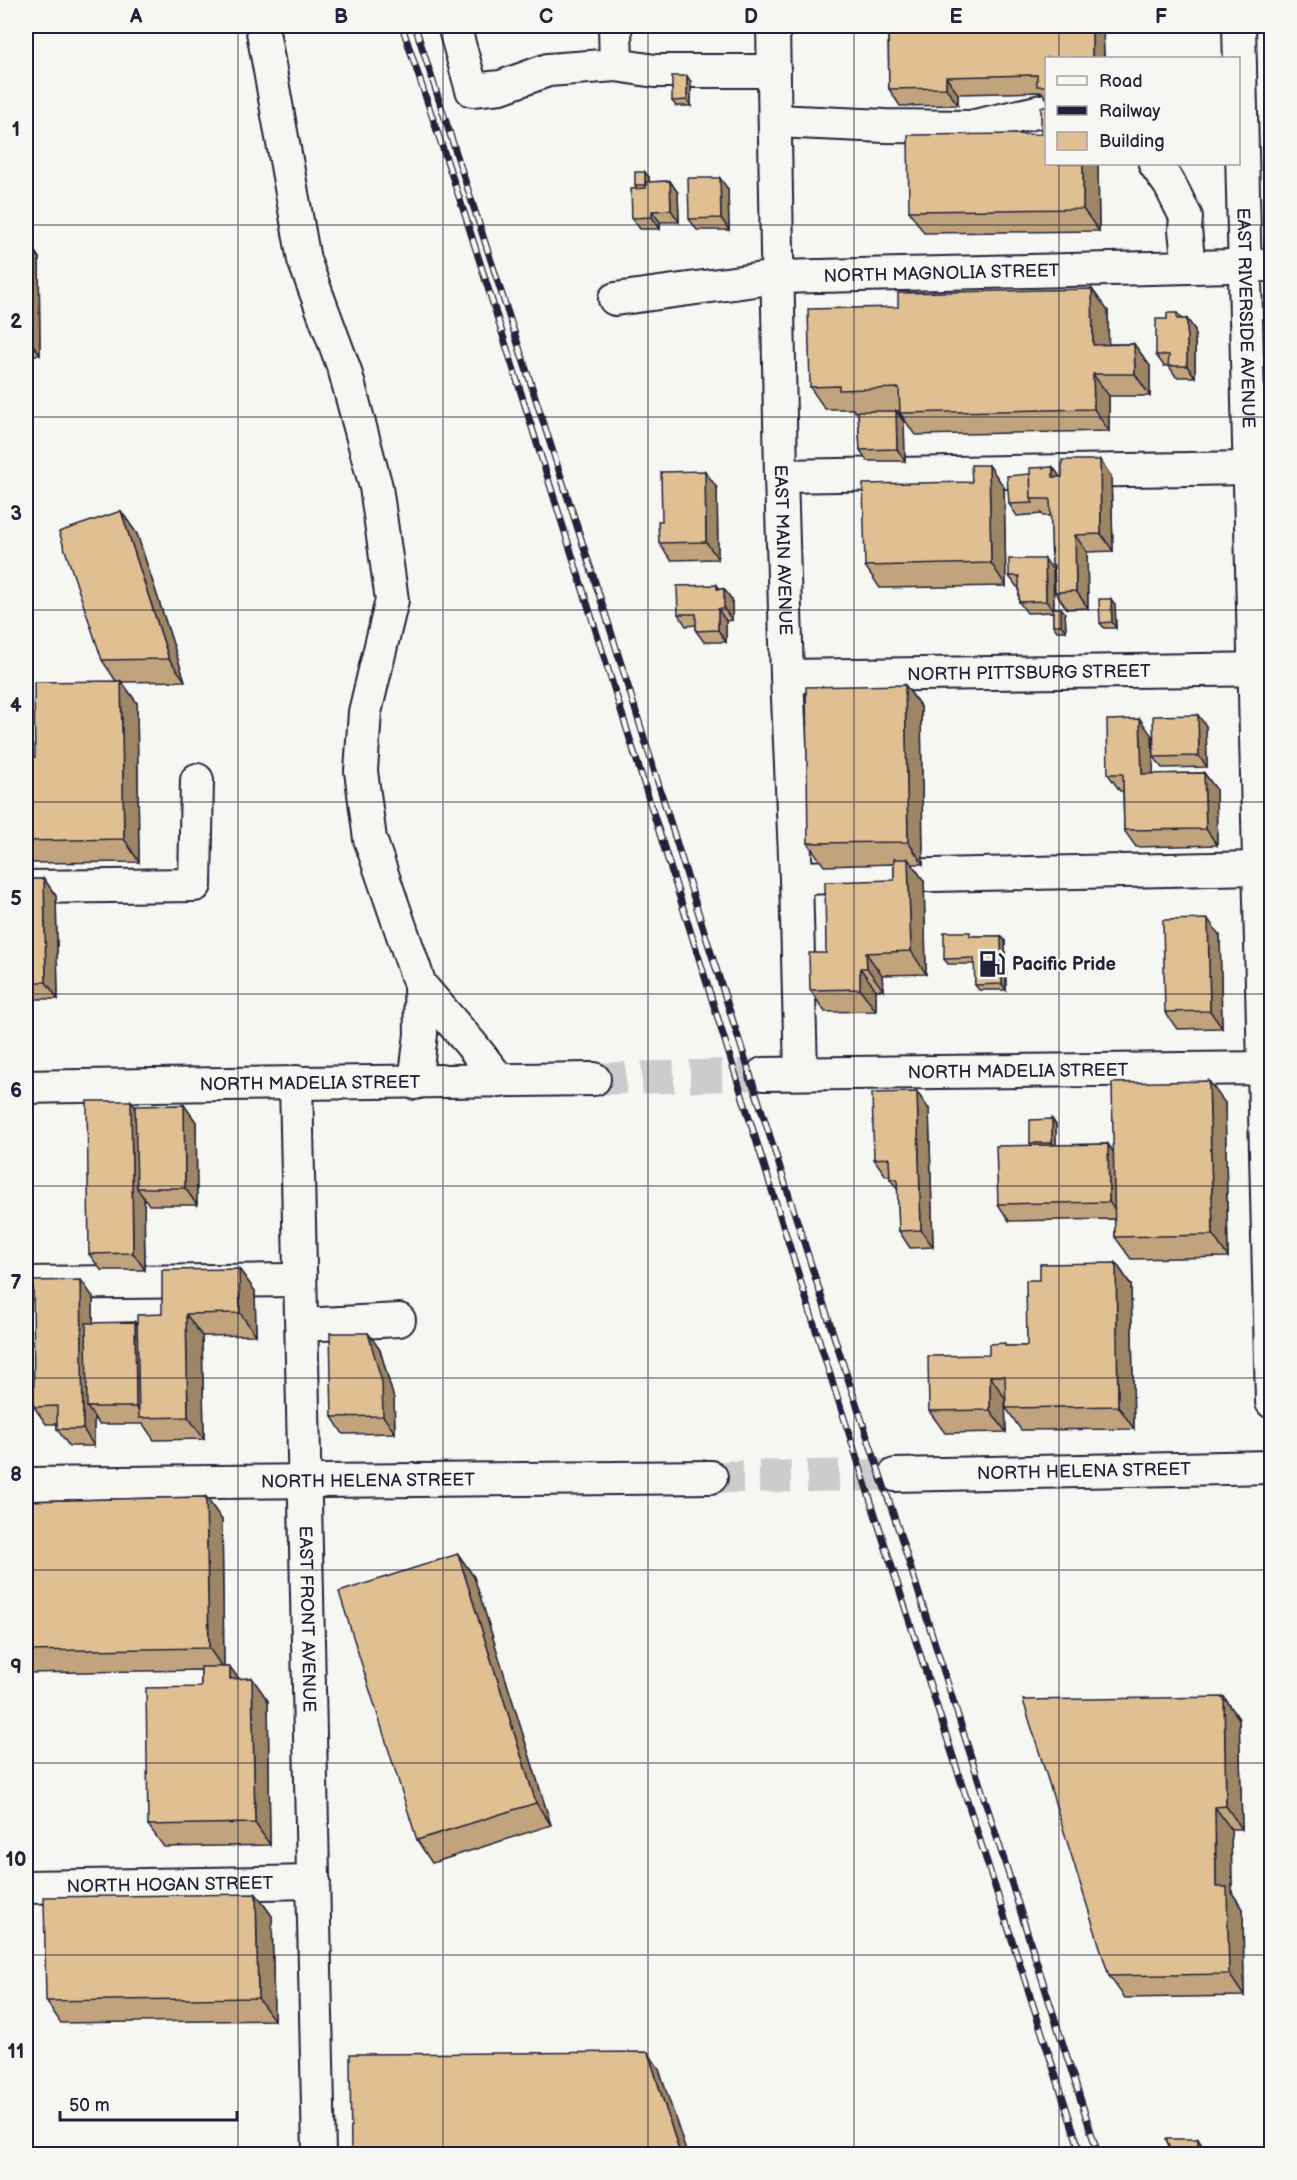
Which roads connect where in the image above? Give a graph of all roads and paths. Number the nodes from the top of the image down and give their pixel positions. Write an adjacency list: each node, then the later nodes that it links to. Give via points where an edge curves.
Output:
1 (262, 26): 23 (street, via 304,260 345,371 375,487 393,600 365,712 361,771 370,839)
2 (454, 26): 6 (street, via 472,90 501,87 548,70)
3 (615, 26): 6 (street)
4 (773, 26): 7 (street, EAST MAIN AVENUE)
5 (1239, 26): 11 (street, EAST RIVERSIDE AVENUE)
6 (616, 65): 7 (street, via 655,71)
7 (774, 71): 9 (street, EAST MAIN AVENUE)
8 (1045, 110): 9 (street, via 970,127)
9 (775, 121): 13 (street, EAST MAIN AVENUE)
10 (1156, 165): 12 (street, via 1186,217)
11 (1258, 265): 12 (street, NORTH MAGNOLIA STREET); 15 (street, EAST RIVERSIDE AVENUE)
12 (1189, 267): 13 (street, NORTH MAGNOLIA STREET)
13 (778, 277): 14 (street, NORTH MAGNOLIA STREET); 16 (street, EAST MAIN AVENUE)
14 (615, 299)
15 (1249, 468): 16 (street); 17 (street, EAST RIVERSIDE AVENUE)
16 (781, 476): 18 (street, EAST MAIN AVENUE)
17 (1262, 670): 18 (street, NORTH PITTSBURG STREET); 20 (street, EAST RIVERSIDE AVENUE)
18 (787, 676): 21 (street, EAST MAIN AVENUE)
19 (197, 780): 22 (street, via 195,885)
20 (1258, 868): 21 (street); 24 (street, EAST RIVERSIDE AVENUE)
21 (796, 878): 25 (street, EAST MAIN AVENUE)
22 (26, 887)
23 (420, 985): 28 (street); 30 (street, via 421,1034)
24 (1267, 1068): 25 (street, NORTH MADELIA STREET); 36 (street, EAST RIVERSIDE AVENUE)
25 (801, 1073): 26 (street, NORTH MADELIA STREET)
26 (763, 1074)
27 (594, 1078): 28 (street, NORTH MADELIA STREET)
28 (500, 1081): 30 (street, NORTH MADELIA STREET)
29 (296, 1082): 30 (street, NORTH MADELIA STREET); 31 (street, NORTH MADELIA STREET); 32 (street, EAST FRONT AVENUE)
30 (415, 1083)
31 (26, 1087)
32 (300, 1280): 33 (street); 35 (street, EAST FRONT AVENUE)
33 (26, 1283)
34 (399, 1320): 35 (street)
35 (302, 1324): 41 (street, EAST FRONT AVENUE)
36 (1271, 1335): 37 (street, EAST RIVERSIDE AVENUE)
37 (1272, 1402)
38 (1272, 1467): 39 (street, NORTH HELENA STREET)
39 (895, 1474)
40 (711, 1478): 41 (street, NORTH HELENA STREET)
41 (305, 1482): 42 (street, NORTH HELENA STREET); 43 (street, EAST FRONT AVENUE)
42 (26, 1484)
43 (314, 1882): 44 (street, NORTH HOGAN STREET); 45 (street, EAST FRONT AVENUE)
44 (26, 1887)
45 (319, 2154)

